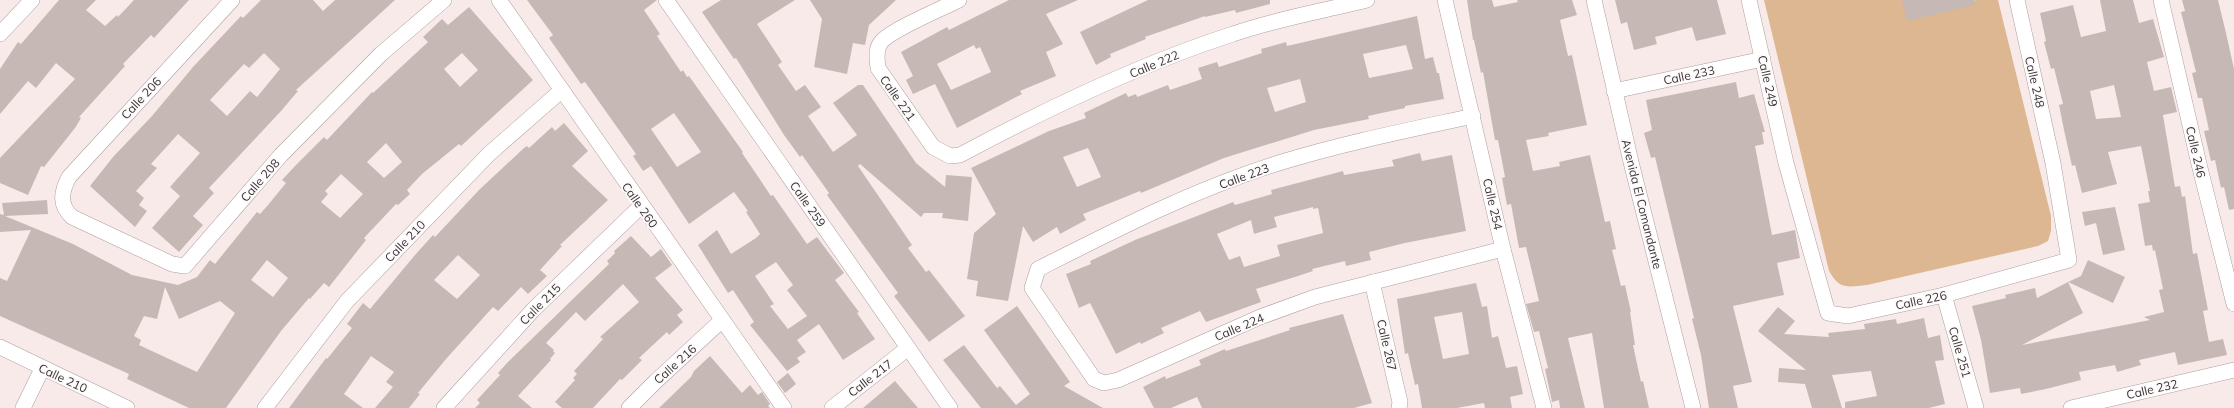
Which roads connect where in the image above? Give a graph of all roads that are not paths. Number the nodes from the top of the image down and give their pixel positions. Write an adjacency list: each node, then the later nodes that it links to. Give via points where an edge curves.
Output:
1 (32, 0): 13 (street)
2 (232, 0): 21 (street, Calle 206, via 69,177 63,189)
3 (444, 0): 21 (street, Calle 208, via 381,54 281,155 185,266 172,264 72,218)
4 (499, 0): 15 (street, Calle 260)
5 (959, 0): 18 (street, Calle 221, via 895,32 881,42 877,54 878,68 934,147)
6 (1367, 0): 18 (street, Calle 222, via 1234,33 1174,55 1019,123 960,155)
7 (1445, 0): 17 (street, Calle 254)
8 (1594, 0): 16 (street, Avenida El Comandante)
9 (1749, 0): 14 (street, Calle 249)
10 (2017, 0): 20 (street, Calle 248)
11 (2161, 0): 27 (street, Calle 246, via 2198,164)
12 (672, 2): 30 (street, Calle 259)
13 (0, 34)
14 (1763, 59): 16 (street, Calle 233); 19 (street, Calle 249)
15 (562, 90): 22 (street, Calle 260); 35 (street, Calle 210, via 489,154 347,301)
16 (1614, 90): 43 (street, Avenida El Comandante)
17 (1473, 116): 23 (street, Calle 254); 24 (street, Calle 223, via 1376,137 1281,162 1112,231 1038,268)
18 (950, 156)
19 (1786, 163): 26 (street, Calle 226, via 1828,313 1848,316)
20 (2053, 163): 26 (street, Calle 226, via 2068,260)
21 (62, 202)
22 (641, 206): 28 (street, Calle 260); 36 (street, Calle 215, via 533,310 454,394)
23 (1503, 249): 25 (street, Calle 224); 42 (street, Calle 254)
24 (1034, 279): 25 (street, Calle 224, via 1032,288 1094,379 1104,383 1118,380 1260,317 1315,297)
25 (1372, 282): 41 (street, Calle 267, via 1400,402)
26 (1944, 295): 44 (street, Calle 251)
27 (2234, 304)
28 (721, 321): 37 (street, Calle 216); 38 (street, Calle 260)
29 (0, 348): 31 (street, Calle 210)
30 (908, 348): 39 (street, Calle 217); 40 (street, Calle 259)
31 (42, 368): 33 (street); 34 (street, Calle 210)
32 (2234, 370): 45 (street, Calle 232)
33 (23, 408)
34 (127, 408)
35 (265, 408)
36 (444, 408)
37 (629, 408)
38 (784, 408)
39 (832, 408)
40 (950, 408)
41 (1399, 408)
42 (1544, 408)
43 (1693, 408)
44 (1976, 408)
45 (2071, 408)

